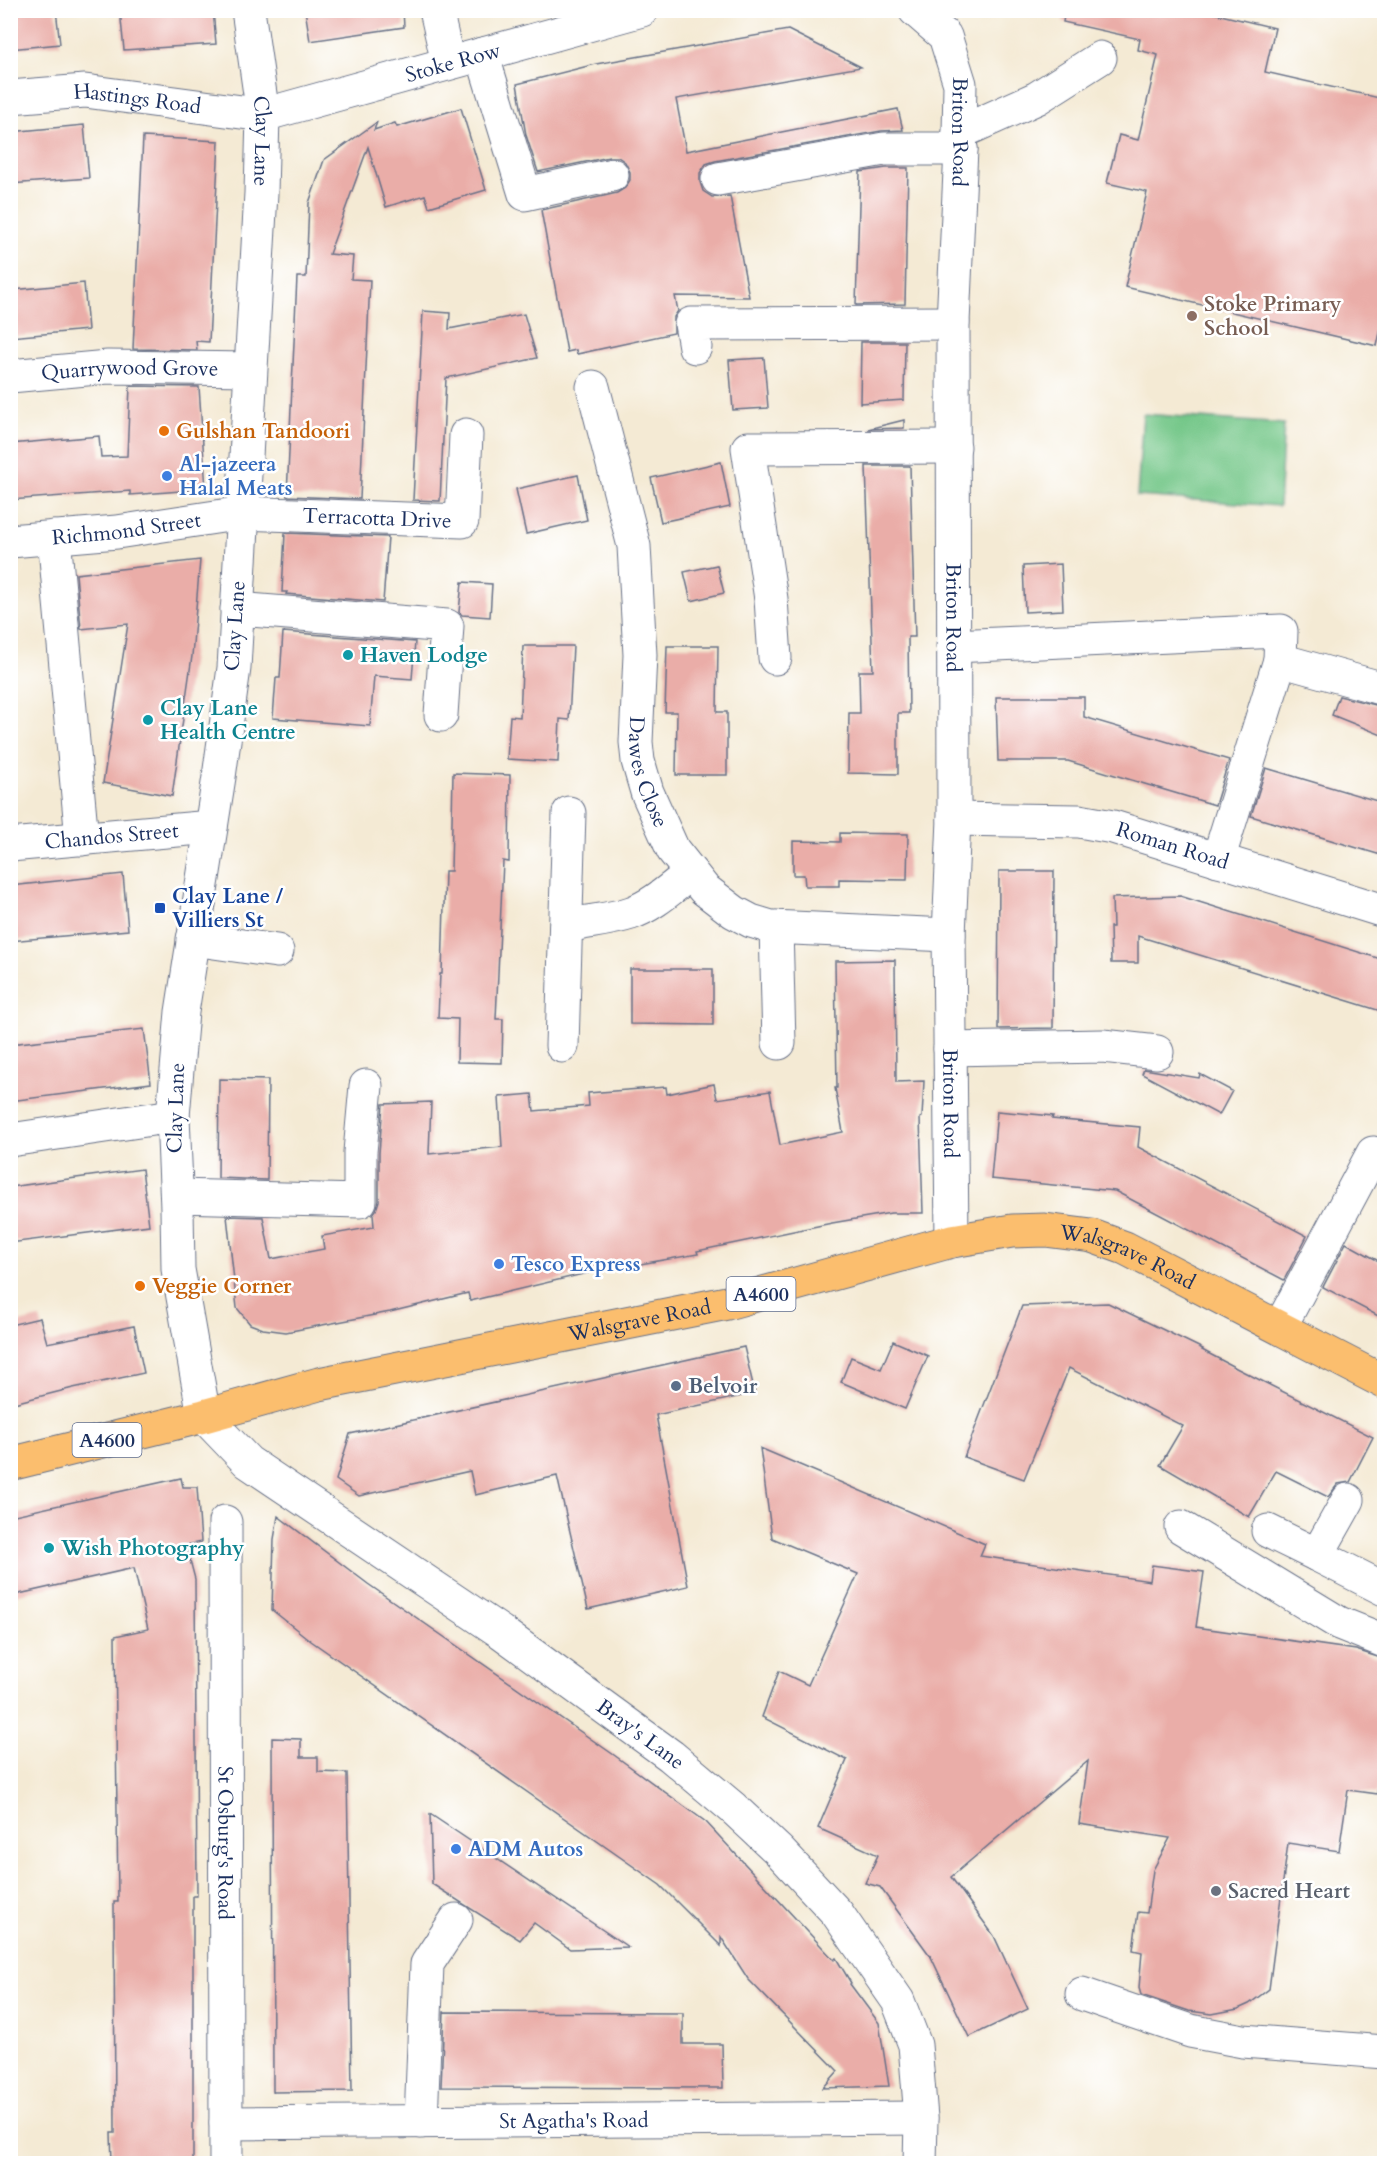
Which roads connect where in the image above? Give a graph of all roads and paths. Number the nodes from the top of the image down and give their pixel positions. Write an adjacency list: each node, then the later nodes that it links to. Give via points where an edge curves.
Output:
1 (248, 10): 9 (street, Clay Lane)
2 (436, 10): 7 (street)
3 (915, 10): 10 (street, Briton Road, via 945,36 960,84)
4 (627, 13): 5 (street, Stoke Row)
5 (482, 54): 7 (street, Stoke Row); 11 (street, via 525,194)
6 (1100, 58): 10 (street)
7 (448, 63): 9 (street, Stoke Row)
8 (10, 97): 9 (street, Hastings Road, via 85,91)
9 (263, 115): 15 (street, Clay Lane)
10 (960, 141): 12 (street, via 884,148); 13 (street, Briton Road)
11 (612, 175)
12 (718, 179)
13 (953, 323): 14 (street, via 692,324); 19 (street, Briton Road)
14 (695, 347)
15 (249, 369): 16 (street, Quarrywood Grove, via 108,367); 20 (street, Clay Lane)
16 (10, 376)
17 (593, 387): 35 (street, Dawes Close, via 634,546 640,655 638,761 673,850)
18 (466, 435): 20 (street, Terracotta Drive, via 462,521)
19 (954, 447): 24 (street, Briton Road); 25 (street, via 748,448 771,599)
20 (242, 513): 21 (street, Richmond Street, via 117,532); 23 (street, Clay Lane)
21 (54, 537): 22 (street, Richmond Street); 32 (street)
22 (10, 541)
23 (237, 609): 28 (street, via 447,627); 31 (street, Clay Lane, via 234,668)
24 (953, 646): 26 (street, via 1281,631); 30 (street, Briton Road)
25 (775, 658)
26 (1280, 660): 27 (street); 34 (street)
27 (1384, 689)
28 (441, 715)
29 (569, 813): 37 (street)
30 (954, 819): 34 (street, Roman Road, via 1079,822 1113,827); 39 (street, Briton Road)
31 (211, 827): 32 (street, Chandos Street); 40 (street, Clay Lane)
32 (82, 839): 33 (street, Chandos Street)
33 (10, 845)
34 (1218, 860): 36 (street, Roman Road)
35 (691, 873): 37 (street, via 633,912); 38 (street, Dawes Close, via 704,889 734,912 750,921)
36 (1384, 911)
37 (566, 926): 43 (street)
38 (776, 927): 39 (street, Dawes Close); 42 (street)
39 (949, 935): 44 (street, Briton Road)
40 (193, 939): 41 (street); 47 (street, Clay Lane)
41 (277, 951)
42 (779, 1043)
43 (562, 1046)
44 (950, 1049): 45 (street, via 1103,1046); 51 (street, Briton Road)
45 (1157, 1052)
46 (366, 1086): 50 (street, via 360,1201)
47 (173, 1116): 48 (street); 50 (street, Clay Lane)
48 (10, 1140)
49 (1373, 1153): 52 (street)
50 (177, 1196): 54 (street, Clay Lane, via 178,1269)
51 (952, 1241): 52 (highway, Walsgrave Road / A4600, via 1032,1230 1092,1236 1150,1259); 54 (highway, Walsgrave Road / A4600, via 727,1303 319,1384)
52 (1280, 1327): 53 (highway, Walsgrave Road / A4600)
53 (1384, 1382)
54 (204, 1416): 55 (highway, Walsgrave Road / A4600); 66 (street, Bray's Lane, via 248,1462 501,1632 671,1756 779,1851 837,1913 898,2001 915,2045)
55 (10, 1464)
56 (1348, 1500): 60 (street)
57 (225, 1522): 68 (street, St Osburg's Road)
58 (1181, 1527): 62 (street, via 1322,1614)
59 (1268, 1532): 60 (street)
60 (1317, 1555): 61 (street)
61 (1384, 1589)
62 (1384, 1641)
63 (456, 1920): 67 (street, via 427,1964)
64 (1082, 1994): 65 (street, via 1190,2031 1243,2041)
65 (1384, 2052)
66 (921, 2118): 67 (street, St Agatha's Road); 70 (street, Bray's Lane)
67 (421, 2122): 68 (street, St Agatha's Road)
68 (226, 2123): 69 (street, St Osburg's Road)
69 (226, 2163)
70 (920, 2163)

